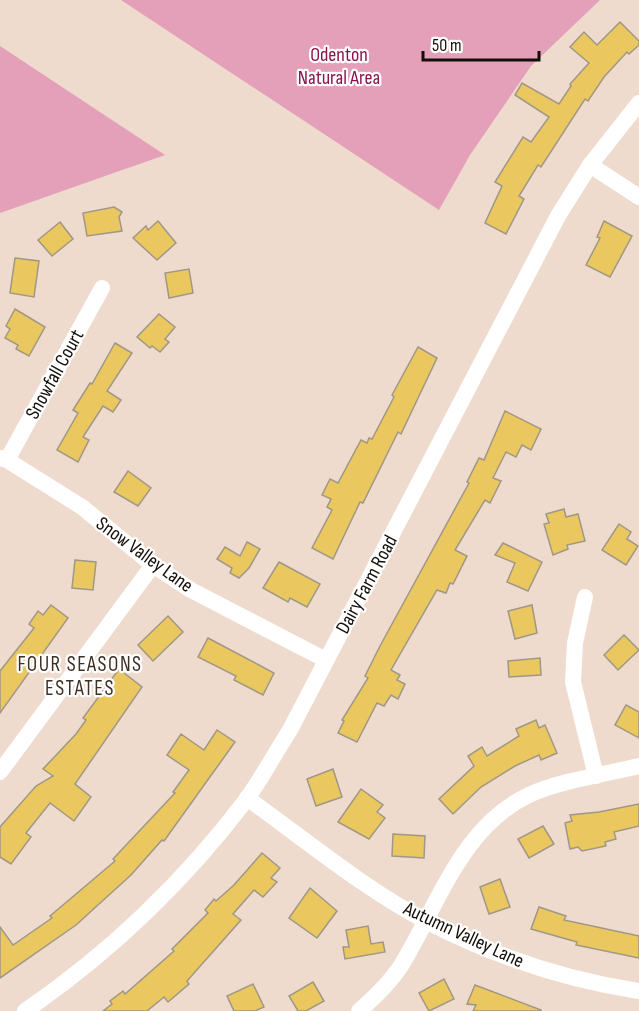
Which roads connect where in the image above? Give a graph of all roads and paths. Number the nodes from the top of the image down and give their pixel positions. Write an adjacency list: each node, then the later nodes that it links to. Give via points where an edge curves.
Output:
1 (639, 103): 2 (street, Dairy Farm Road)
2 (590, 165): 3 (street); 8 (street, Dairy Farm Road, via 558,216)
3 (639, 197)
4 (102, 288): 5 (street, Snowfall Court)
5 (3, 459): 6 (street, Snow Valley Lane, via 82,507)
6 (153, 565): 8 (street, Snow Valley Lane, via 191,590); 10 (street)
7 (585, 597): 11 (street, via 575,643 573,682)
8 (326, 660): 12 (street, Dairy Farm Road, via 290,730)
9 (639, 766): 11 (street)
10 (0, 772)
11 (596, 776): 13 (street, via 529,795 492,819 468,846)
12 (247, 798): 13 (street, Autumn Valley Lane); 15 (street, Dairy Farm Road, via 193,865 134,927 69,981)
13 (426, 921): 14 (street, Autumn Valley Lane, via 522,963); 16 (street, via 401,966)
14 (639, 991)
15 (25, 1011)
16 (360, 1011)

